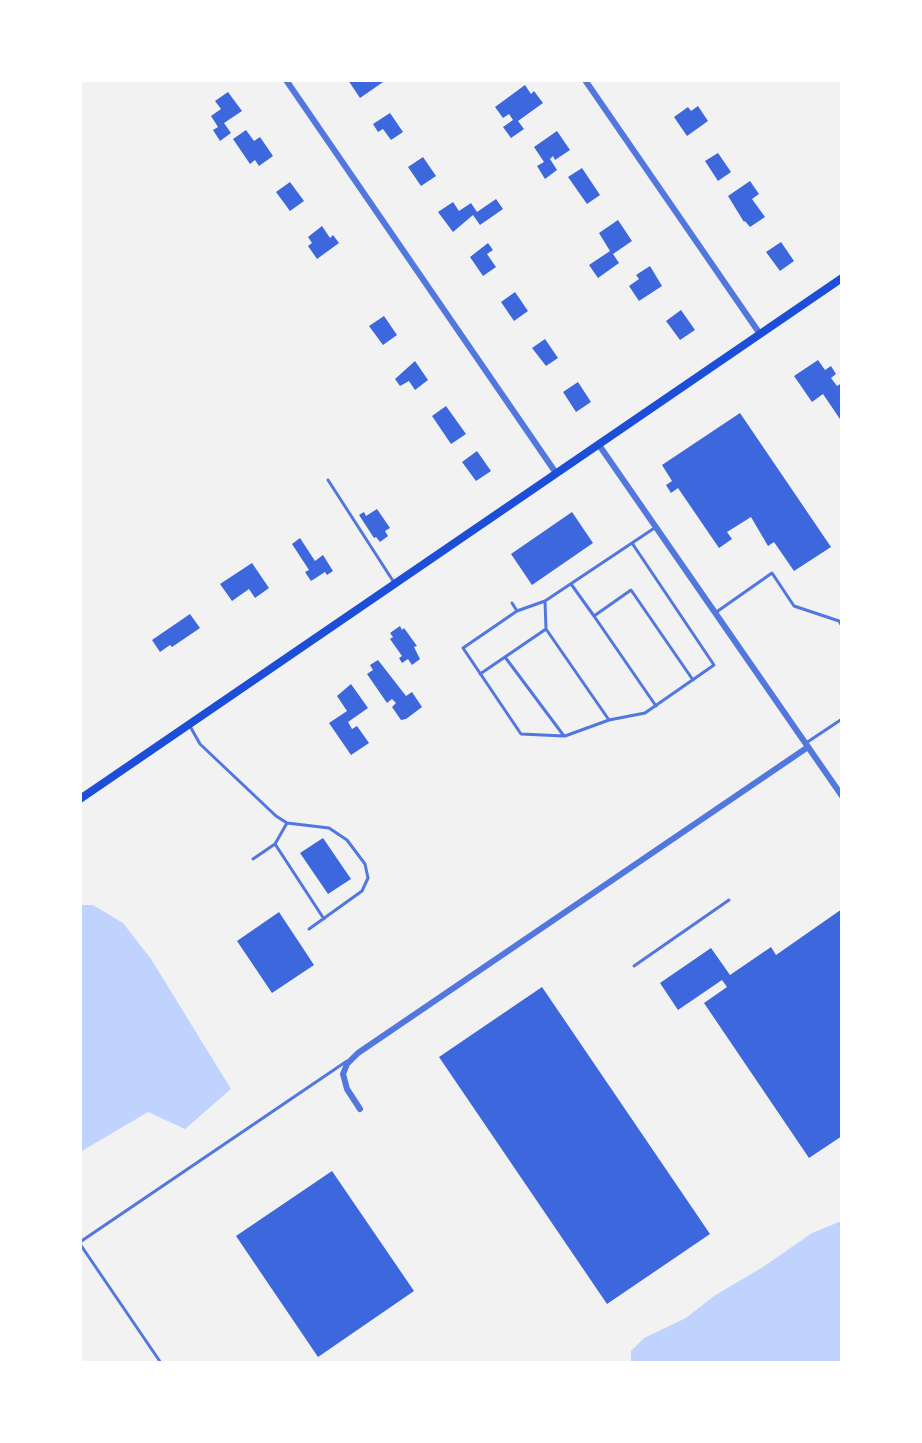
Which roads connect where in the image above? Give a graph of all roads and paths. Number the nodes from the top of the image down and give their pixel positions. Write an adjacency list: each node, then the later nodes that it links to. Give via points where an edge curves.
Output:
1 (286, 80): 6 (street)
2 (585, 80): 4 (street)
3 (842, 278): 4 (main road)
4 (760, 334): 5 (main road)
5 (599, 445): 6 (main road); 8 (street)
6 (556, 473): 10 (main road)
7 (328, 480): 10 (lane)
8 (656, 527): 9 (lane); 15 (street)
9 (632, 543): 11 (lane); 21 (lane, via 714,665)
10 (395, 584): 25 (main road)
11 (571, 584): 12 (lane); 16 (lane)
12 (545, 601): 14 (lane); 18 (lane)
13 (512, 603): 14 (lane)
14 (517, 611): 20 (lane, via 463,648)
15 (715, 613): 17 (lane, via 772,573 794,606); 27 (street)
16 (594, 616): 21 (lane, via 631,590); 22 (lane)
17 (842, 626)
18 (546, 629): 19 (lane); 24 (lane)
19 (505, 657): 20 (lane); 26 (lane)
20 (480, 674): 26 (lane, via 521,734)
21 (693, 680): 22 (lane)
22 (656, 706): 24 (lane)
23 (842, 719): 27 (lane)
24 (609, 720): 26 (lane)
25 (189, 725): 29 (main road); 30 (lane, via 200,744)
26 (564, 736)
27 (807, 745): 28 (street); 37 (street)
28 (842, 796)
29 (80, 799)
30 (287, 823): 31 (lane); 34 (lane, via 329,828 347,840 365,864 368,878 362,891)
31 (275, 844): 32 (lane); 34 (lane)
32 (253, 859)
33 (729, 900): 36 (lane)
34 (324, 919): 35 (lane)
35 (309, 929)
36 (634, 966)
37 (350, 1059): 38 (street, via 344,1084); 39 (lane)
38 (360, 1109)
39 (80, 1243): 40 (lane)
40 (161, 1363)

